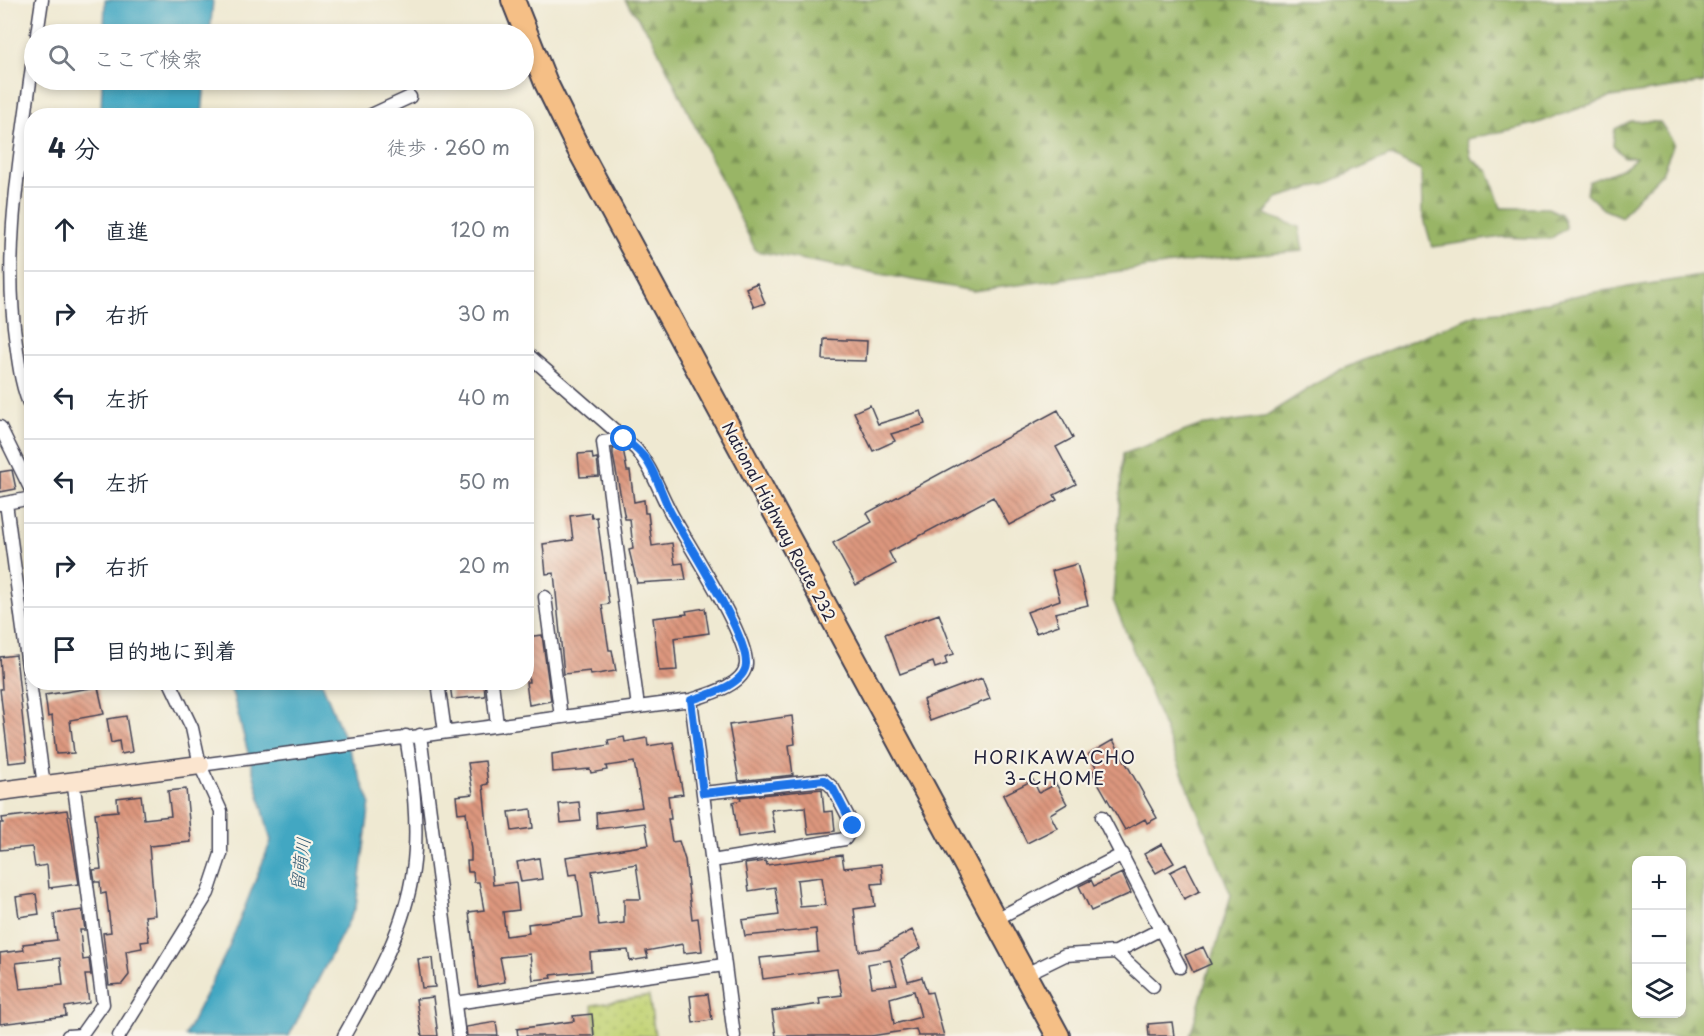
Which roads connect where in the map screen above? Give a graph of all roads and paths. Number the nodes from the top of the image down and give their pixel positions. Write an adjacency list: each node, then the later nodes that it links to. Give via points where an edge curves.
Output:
1 (42, 0): 3 (street)
2 (513, 0): 4 (highway, National Highway Route 232)
3 (38, 24)
4 (523, 24)
5 (534, 53): 39 (highway, National Highway Route 232, via 578,148)
6 (29, 90): 8 (street)
7 (411, 97): 9 (street)
8 (27, 108)
9 (387, 108)
10 (24, 137): 12 (street, via 11,248 10,306)
11 (534, 360): 14 (street)
12 (24, 385)
13 (0, 427): 15 (street)
14 (624, 439): 24 (street, via 647,462 724,607 744,656 742,675 722,691); 25 (street, via 603,442)
15 (24, 476)
16 (24, 499): 17 (street)
17 (3, 503): 19 (street)
18 (545, 597): 26 (street)
19 (24, 648)
20 (30, 690): 33 (street)
21 (174, 690): 31 (street)
22 (439, 690): 28 (street)
23 (493, 690): 27 (street)
24 (691, 700): 25 (street); 35 (street)
25 (638, 707): 26 (street)
26 (561, 717): 27 (street)
27 (497, 725): 28 (street)
28 (445, 732): 29 (street)
29 (420, 735): 30 (street); 46 (street)
30 (403, 737): 31 (street); 49 (street, via 415,811 413,871 383,966)
31 (205, 764): 32 (street); 48 (street, via 221,811 221,854 208,893)
32 (72, 780): 33 (street); 47 (street, via 103,1004 81,1035)
33 (44, 786): 34 (street)
34 (0, 791)
35 (703, 793): 38 (street); 38 (street, via 824,780 833,788 853,826 845,839)
36 (1102, 817): 37 (street)
37 (1123, 854): 39 (street); 40 (street)
38 (712, 861): 42 (street)
39 (996, 919): 44 (highway, National Highway Route 232)
40 (1161, 929): 41 (street); 43 (street)
41 (1116, 952): 44 (street, via 1065,955); 45 (street)
42 (724, 965): 46 (street); 51 (street)
43 (1180, 967)
44 (1026, 974): 52 (highway, National Highway Route 232)
45 (1154, 986)
46 (455, 1003): 50 (street)
47 (68, 1036)
48 (119, 1036)
49 (344, 1036)
50 (459, 1036)
51 (734, 1036)
52 (1058, 1036)

